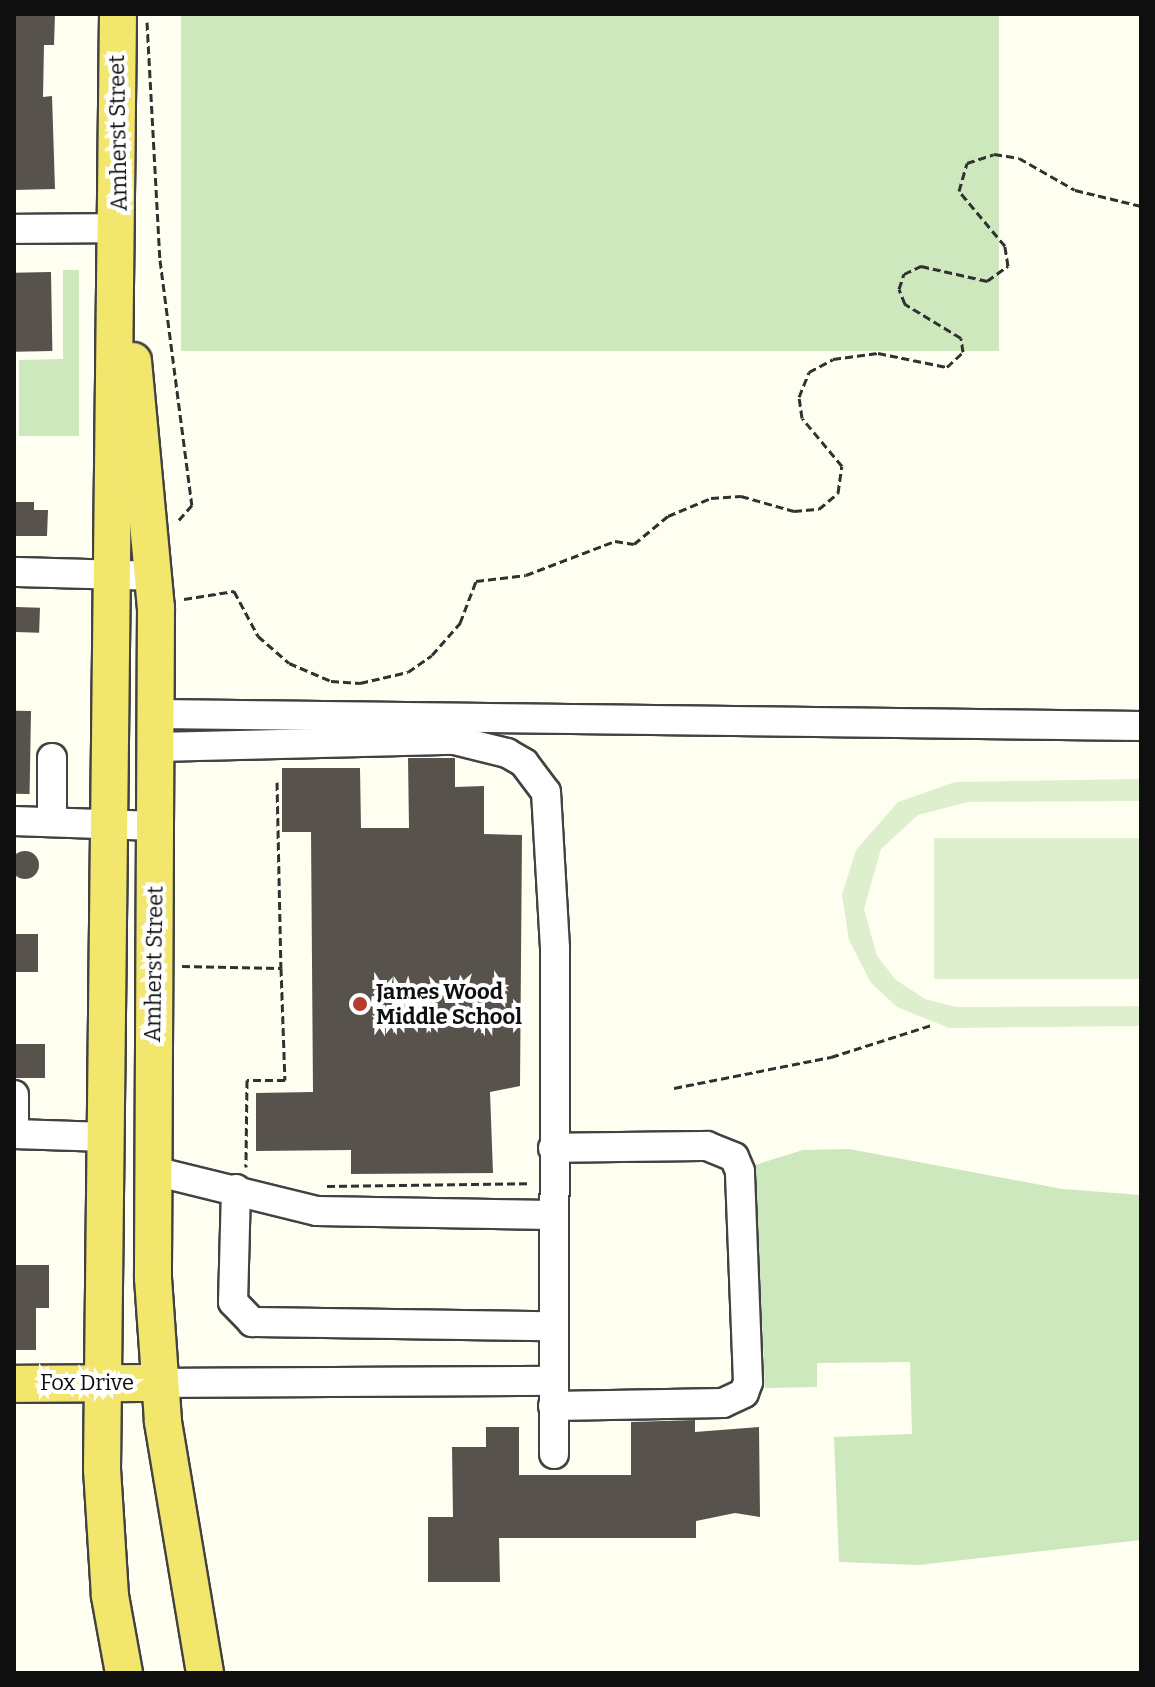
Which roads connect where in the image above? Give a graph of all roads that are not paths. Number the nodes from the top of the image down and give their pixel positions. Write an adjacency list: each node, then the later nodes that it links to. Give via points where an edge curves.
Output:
1 (118, 14): 3 (main road, Amherst Street)
2 (14, 229): 3 (street)
3 (119, 240): 5 (main road, Amherst Street); 6 (main road, Amherst Street)
4 (14, 572): 6 (street)
5 (154, 576): 6 (street); 9 (main road, Amherst Street)
6 (111, 577): 7 (main road, Amherst Street)
7 (110, 676): 9 (main road, via 124,731 134,742); 13 (main road, Amherst Street)
8 (1141, 726): 9 (street)
9 (157, 731): 14 (main road, Amherst Street); 19 (street, via 454,740 524,763 551,809)
10 (52, 758): 12 (street)
11 (14, 821): 12 (street)
12 (52, 822): 13 (street)
13 (109, 824): 14 (street); 18 (main road, Amherst Street)
14 (156, 826): 20 (main road, Amherst Street)
15 (14, 1095): 16 (street)
16 (14, 1126)
17 (14, 1134): 18 (street)
18 (106, 1137): 23 (main road, via 125,1134 133,1141); 27 (main road, Amherst Street)
19 (553, 1148): 22 (street); 28 (street, via 707,1146 734,1157 740,1171 748,1382 744,1393 723,1403)
20 (154, 1171): 21 (street); 23 (main road, Amherst Street)
21 (241, 1180): 22 (street, via 317,1211); 24 (street, via 233,1302 252,1322)
22 (552, 1215): 24 (street)
23 (154, 1238): 25 (main road, Amherst Street)
24 (552, 1326): 28 (street)
25 (159, 1383): 27 (main road, Fox Drive); 28 (street); 31 (main road, Amherst Street, via 177,1534)
26 (14, 1384): 27 (main road, Fox Drive)
27 (103, 1384): 30 (main road, Amherst Street, via 104,1538)
28 (552, 1394): 29 (street)
29 (554, 1454)
30 (124, 1673)
31 (205, 1673)

